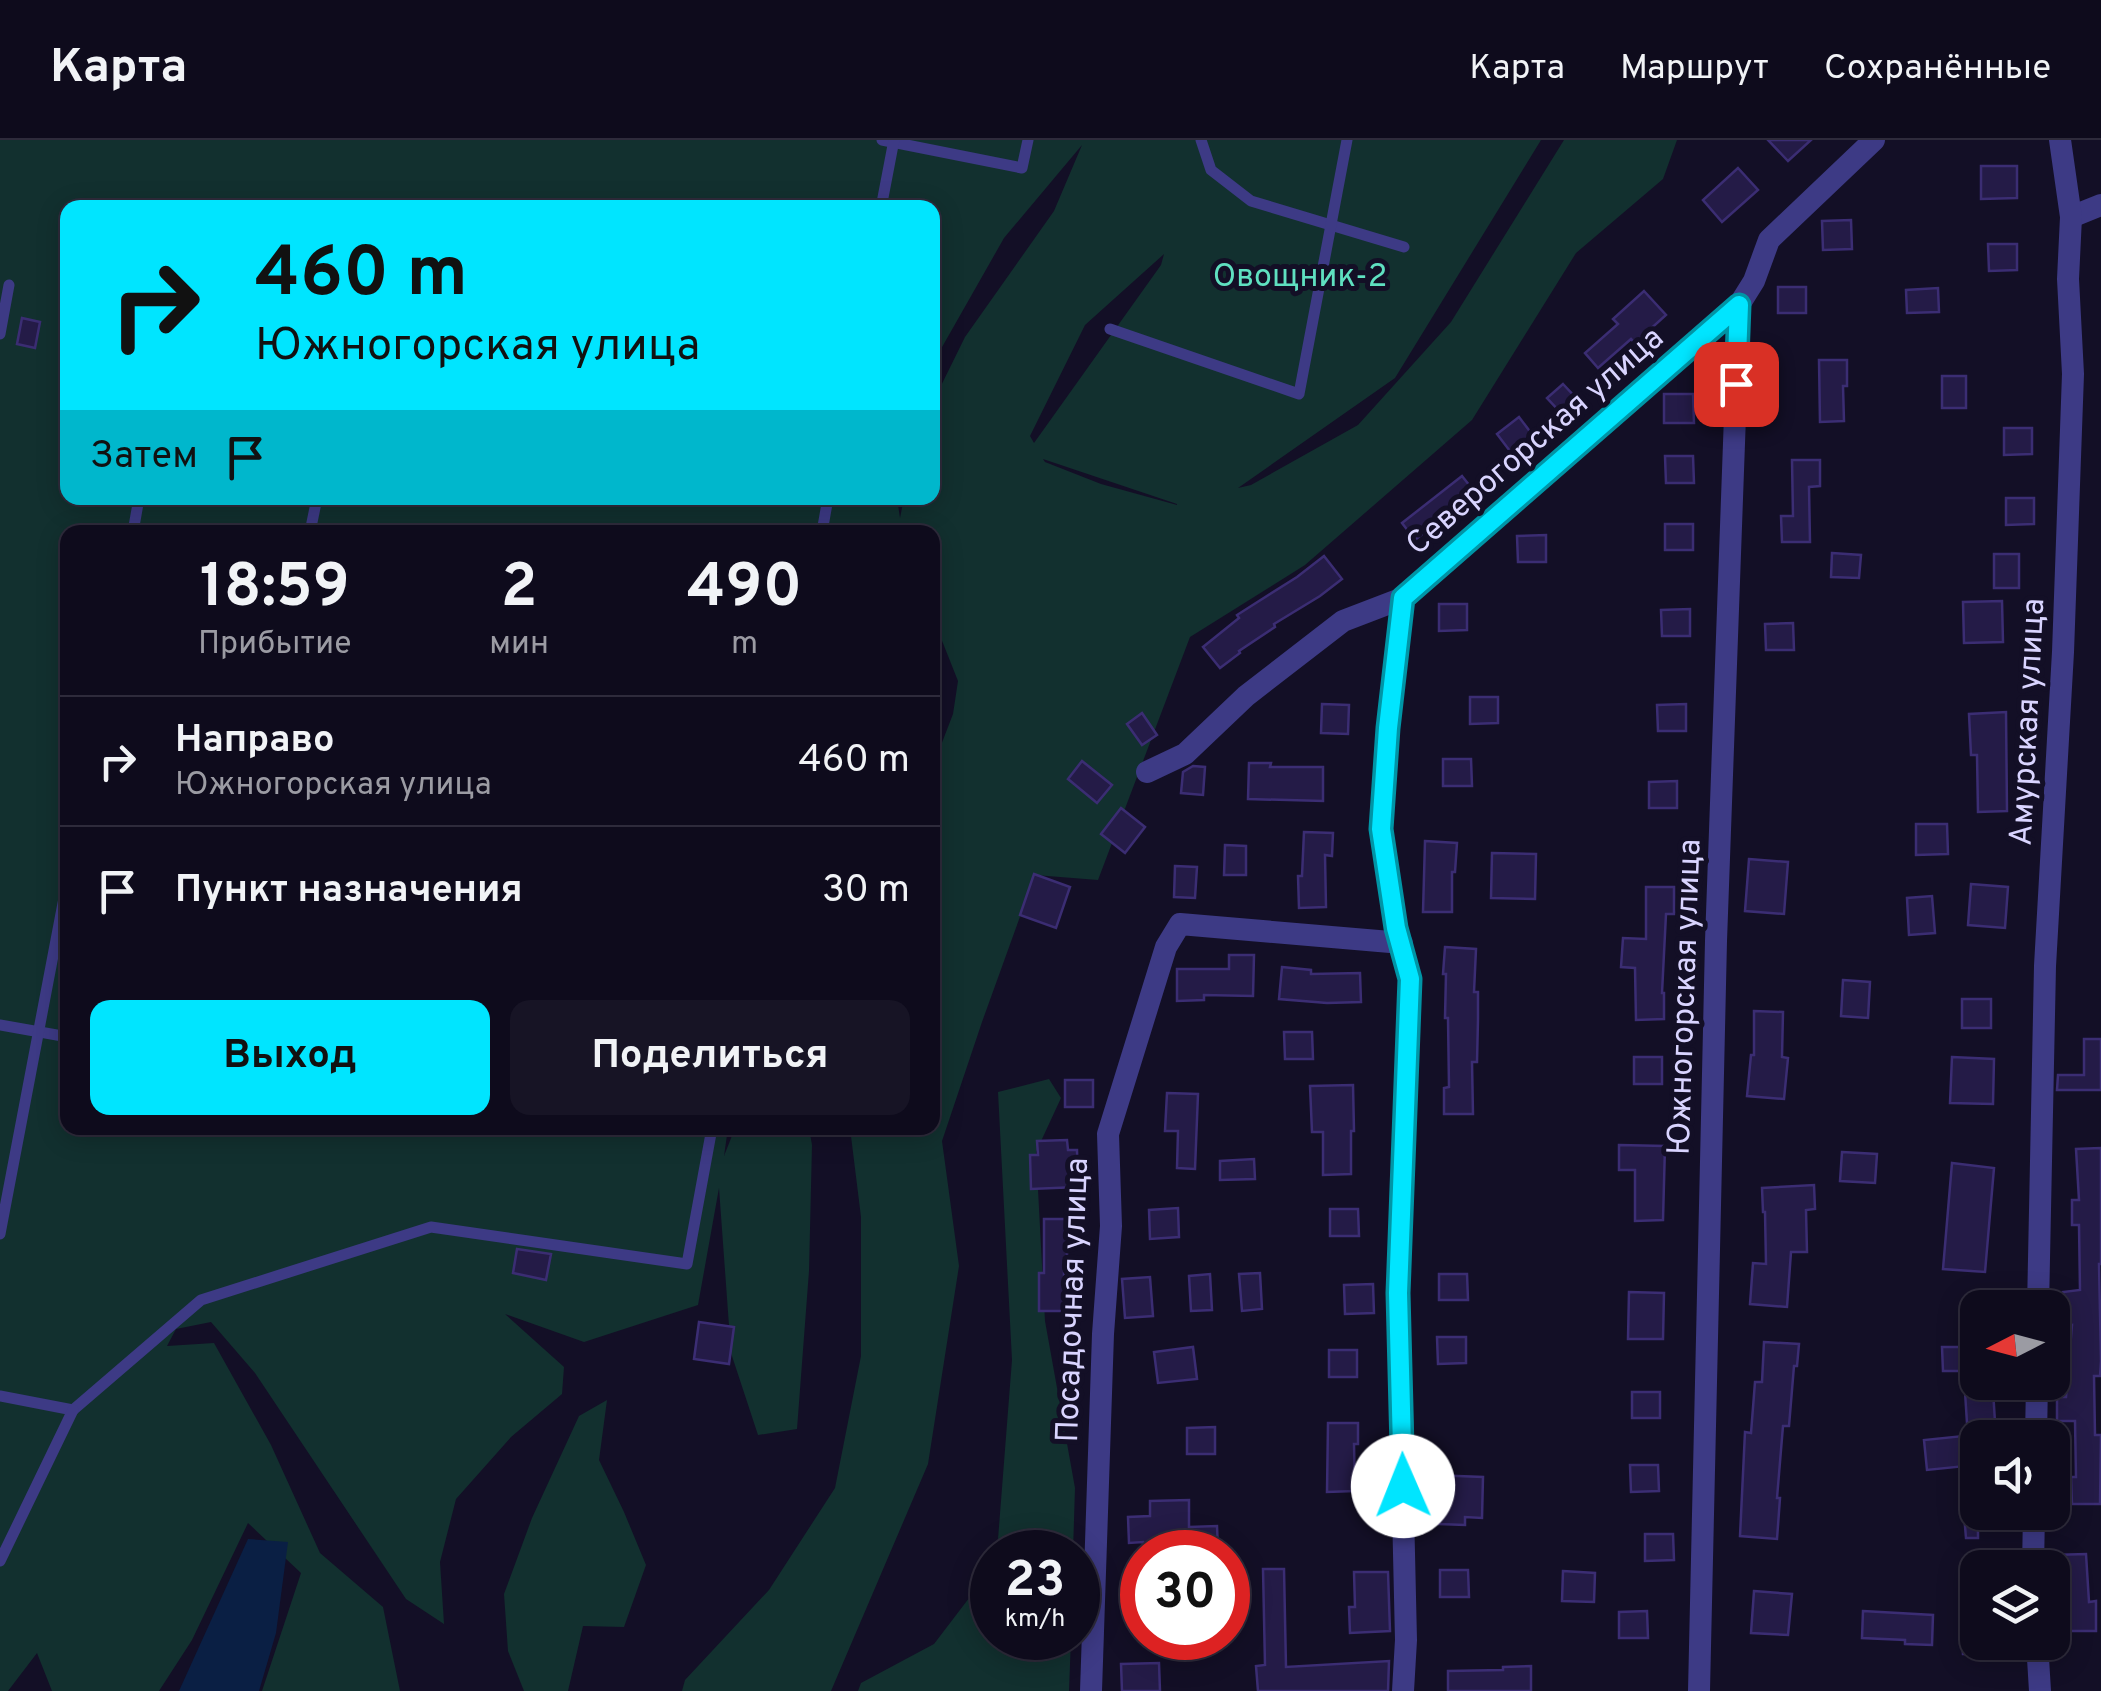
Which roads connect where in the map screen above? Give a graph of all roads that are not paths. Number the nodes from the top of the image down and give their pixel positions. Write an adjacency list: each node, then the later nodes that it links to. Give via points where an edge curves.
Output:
1 (1028, 140): 6 (lane, via 1022,168)
2 (1201, 140): 10 (lane, via 1211,170 1251,201)
3 (1347, 140): 10 (lane)
4 (1874, 140): 13 (street, Северогорская улица, via 1769,240)
5 (2060, 140): 9 (street, Амурская улица)
6 (890, 141): 7 (lane)
7 (882, 200)
8 (2101, 205): 9 (street)
9 (2071, 217): 25 (street, Амурская улица, via 2073,374 2044,966)
10 (1331, 224): 11 (lane); 14 (lane, via 1299,394)
11 (1404, 247)
12 (9, 284): 15 (lane)
13 (1739, 305): 16 (street, Северогорская улица); 32 (street, Южногорская улица)
14 (1110, 329)
15 (0, 334)
16 (1403, 598): 17 (street, via 1343,620 1246,696 1186,754); 19 (street, Северогорская улица, via 1381,829)
17 (1147, 772)
18 (60, 919): 21 (lane)
19 (1402, 943): 30 (street, Посадочная улица, via 1180,924 1166,947 1108,1134 1111,1226); 31 (street, Северогорская улица, via 1410,979 1398,1293)
20 (0, 1025): 21 (lane)
21 (38, 1032): 22 (lane); 24 (lane)
22 (60, 1036)
23 (711, 1135): 27 (lane, via 688,1264 431,1227 201,1300)
24 (0, 1234)
25 (2038, 1290)
26 (0, 1396): 27 (lane)
27 (73, 1410): 28 (lane)
28 (0, 1561)
29 (2038, 1660): 33 (street)
30 (1091, 1691)
31 (1402, 1691)
32 (1699, 1691)
33 (2040, 1691)

